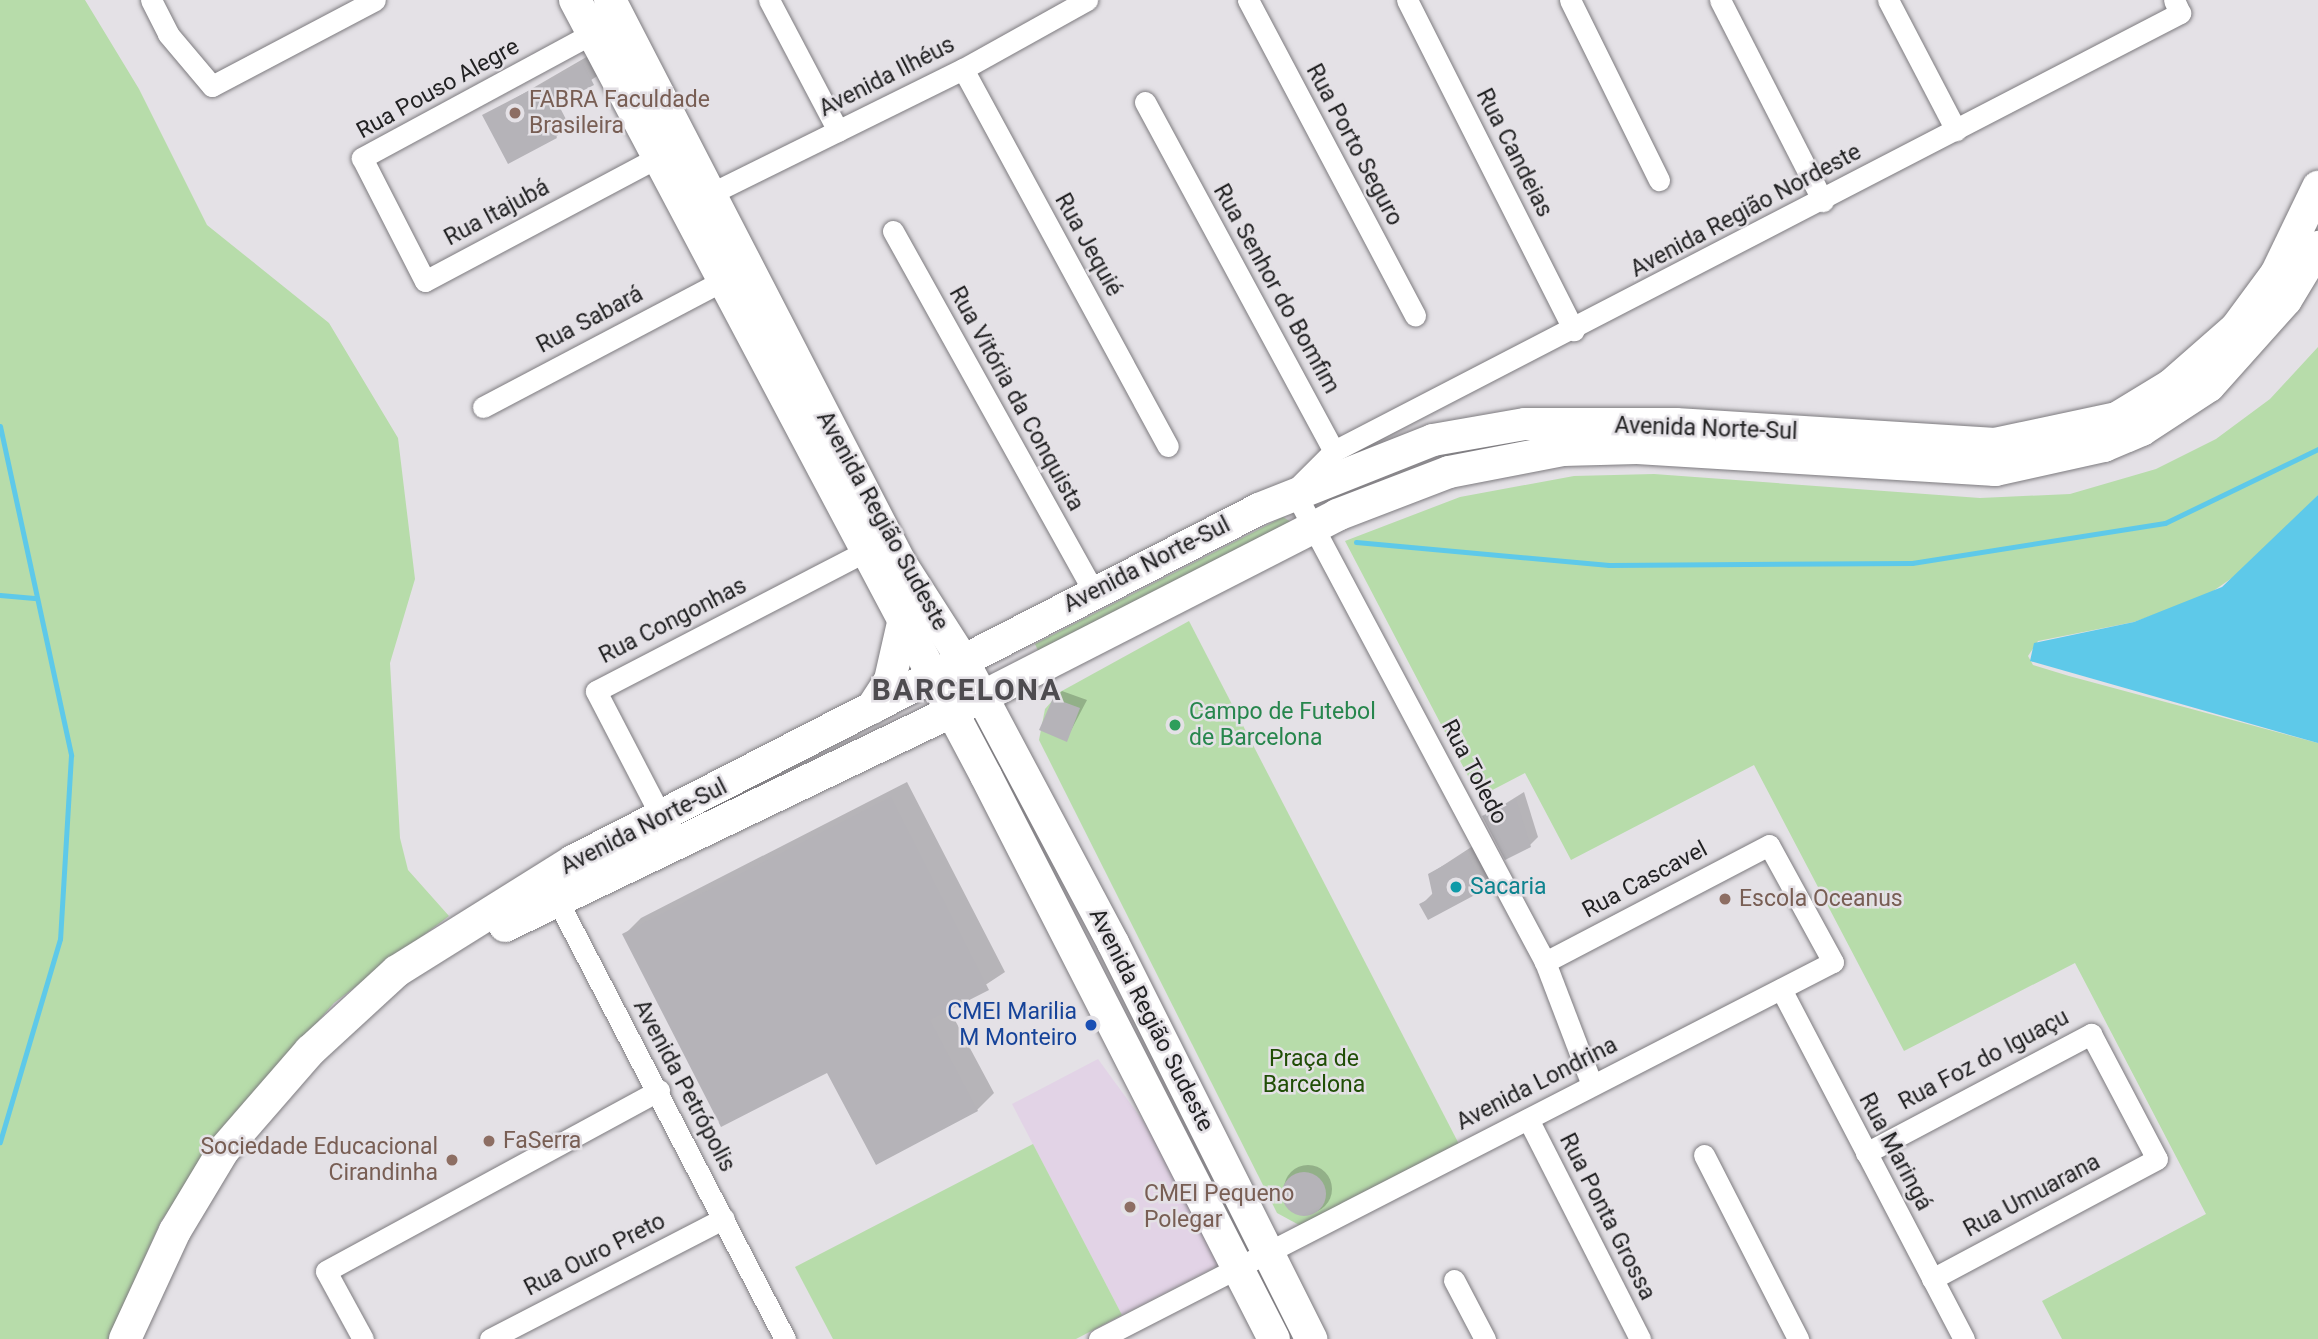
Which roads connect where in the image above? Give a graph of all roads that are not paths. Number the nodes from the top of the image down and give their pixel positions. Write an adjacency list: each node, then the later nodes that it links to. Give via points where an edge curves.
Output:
1 (151, 0): 2 (street, via 168,34 212,86)
2 (375, 0)
3 (575, 0): 13 (main road, Avenida Região Sudeste)
4 (610, 0): 21 (main road, Avenida Região Sudeste)
5 (769, 0): 17 (street)
6 (1087, 0): 14 (street, Avenida Ilhéus)
7 (1248, 0): 27 (street, Rua Porto Seguro)
8 (1407, 0): 28 (street, Rua Candeias)
9 (1570, 0): 19 (street)
10 (1720, 0): 22 (street)
11 (1888, 0): 16 (street)
12 (2177, 6): 16 (street, Avenida Região Nordeste)
13 (593, 33): 18 (main road, Avenida Região Sudeste); 23 (street, Rua Pouso Alegre, via 362,158)
14 (963, 69): 17 (street, Avenida Ilhéus); 30 (street, Rua Jequié)
15 (1145, 102): 31 (street, Rua Senhor do Bomfim)
16 (1956, 130): 22 (street, Avenida Região Nordeste)
17 (838, 131): 21 (street, Avenida Ilhéus)
18 (658, 157): 23 (street, Rua Itajubá, via 425,281); 26 (main road, Avenida Região Sudeste)
19 (1659, 180)
20 (2318, 187): 32 (main road, Avenida Norte-Sul, via 2276,274 2236,328 2145,404 2091,427 1995,444 1676,424 1525,424 1433,440)
21 (708, 195): 36 (main road, Avenida Região Sudeste)
22 (1823, 201): 28 (street, Avenida Região Nordeste)
23 (393, 215)
24 (893, 231): 35 (street, Rua Vitória da Conquista)
25 (2318, 247): 33 (main road, Avenida Norte-Sul, via 2286,300 2209,386 2142,430 2081,453 1995,470 1674,449 1563,450 1449,472)
26 (722, 281): 29 (street, Rua Sabará); 34 (main road, Avenida Região Sudeste)
27 (1415, 315)
28 (1574, 330): 31 (street, Avenida Região Nordeste)
29 (483, 407)
30 (1168, 446)
31 (1334, 451): 32 (street)
32 (1294, 491): 33 (street, Rua Toledo); 35 (main road, Avenida Norte-Sul)
33 (1315, 526): 40 (main road, Avenida Norte-Sul); 56 (street, Rua Toledo)
34 (864, 552): 37 (main road, Avenida Região Sudeste); 48 (street, Rua Congonhas, via 596,691)
35 (1094, 592): 38 (main road, Avenida Norte-Sul)
36 (935, 618): 38 (main road, via 963,632); 39 (main road, Avenida Região Sudeste)
37 (903, 622): 41 (main road, Avenida Região Sudeste); 43 (main road, via 890,680)
38 (1015, 632): 39 (main road, Avenida Norte-Sul)
39 (962, 659): 41 (main road, Avenida Norte-Sul); 42 (main road, Avenida Região Sudeste)
40 (1031, 672): 42 (main road, Avenida Norte-Sul); 46 (main road, via 999,703)
41 (933, 676): 43 (main road, Avenida Norte-Sul); 44 (main road, Avenida Região Sudeste)
42 (982, 697): 44 (main road, Avenida Norte-Sul); 46 (main road, Avenida Região Sudeste)
43 (872, 708): 48 (main road, Avenida Norte-Sul)
44 (952, 710): 45 (main road, Avenida Norte-Sul); 47 (main road, Avenida Região Sudeste)
45 (897, 734): 47 (main road, via 925,736); 52 (main road, Avenida Norte-Sul)
46 (1001, 734): 51 (main road, Avenida Região Sudeste)
47 (981, 767): 53 (main road, Avenida Região Sudeste)
48 (662, 818): 50 (main road, Avenida Norte-Sul)
49 (1769, 845): 56 (street, Rua Cascavel); 57 (street, Avenida Londrina, via 1833,962)
50 (573, 861): 52 (street, via 557,879); 70 (main road, Avenida Norte-Sul, via 397,971 310,1051 218,1159 158,1263)
51 (1084, 886): 53 (main road, via 1065,887); 54 (main road, Avenida Região Sudeste)
52 (554, 901): 59 (street, Avenida Petrópolis); 71 (main road, Avenida Norte-Sul, via 439,962 329,1051 231,1167)
53 (1049, 904): 55 (main road, Avenida Região Sudeste)
54 (1113, 943): 55 (main road); 65 (main road, Avenida Região Sudeste)
55 (1076, 962): 66 (main road, Avenida Região Sudeste)
56 (1545, 962): 58 (street, Rua Toledo)
57 (1781, 989): 58 (street, Avenida Londrina); 61 (street, Rua Maringá)
58 (1592, 1085): 60 (street, Avenida Londrina)
59 (659, 1090): 64 (street, Avenida Petrópolis); 72 (street, via 326,1270)
60 (1528, 1119): 65 (street, Avenida Londrina); 78 (street, Rua Ponta Grossa)
61 (1866, 1153): 63 (street, Rua Foz do Iguaçu, via 2091,1034); 67 (street, Rua Maringá)
62 (1704, 1155): 79 (street)
63 (2157, 1159): 67 (street, Rua Umuarana)
64 (724, 1218): 69 (street, Avenida Petrópolis); 73 (street, Rua Ouro Preto)
65 (1266, 1253): 66 (street, Avenida Londrina); 76 (main road, Avenida Região Sudeste)
66 (1238, 1269): 74 (street, Avenida Londrina); 75 (main road, Avenida Região Sudeste)
67 (1932, 1279): 80 (street, Rua Maringá)
68 (1454, 1280): 77 (street)
69 (784, 1338)
70 (125, 1339)
71 (141, 1339)
72 (363, 1339)
73 (490, 1339)
74 (1100, 1339)
75 (1274, 1339)
76 (1311, 1339)
77 (1485, 1339)
78 (1640, 1339)
79 (1798, 1339)
80 (1964, 1339)

